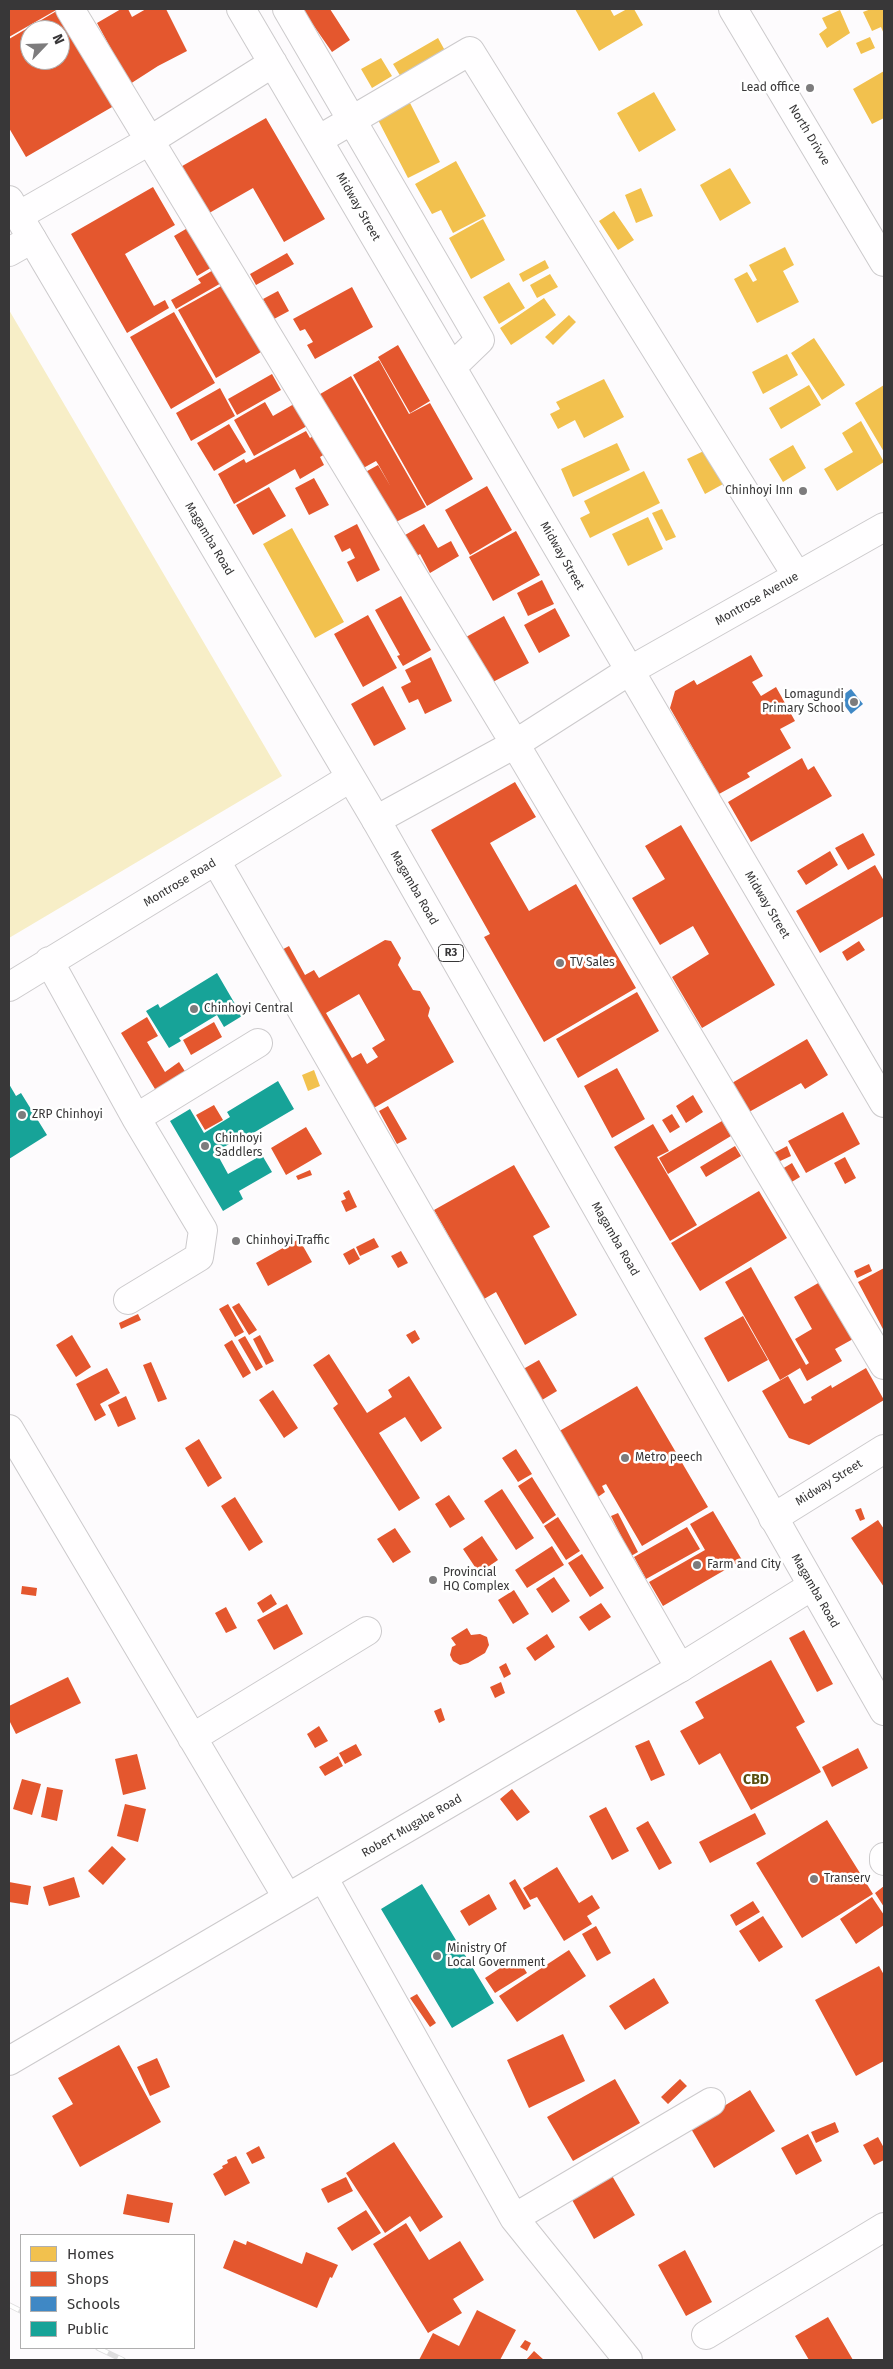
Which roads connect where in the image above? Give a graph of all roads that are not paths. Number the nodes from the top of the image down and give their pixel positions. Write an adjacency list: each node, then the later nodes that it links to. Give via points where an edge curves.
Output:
1 (70, 9): 8 (main road)
2 (241, 9): 5 (main road, Midway Street)
3 (287, 9): 6 (main road)
4 (733, 9): 11 (main road, North Drivve)
5 (273, 63): 7 (main road, Midway Street); 8 (main road)
6 (352, 120): 7 (main road); 12 (main road, via 480,340); 14 (main road, via 470,51)
7 (318, 140): 12 (main road, Midway Street)
8 (149, 141): 9 (main road); 16 (main road)
9 (20, 218): 10 (main road); 17 (main road, Magamba Road / R3)
10 (9, 252)
11 (884, 262)
12 (452, 367): 15 (main road, Midway Street)
13 (884, 527): 14 (main road, Montrose Avenue)
14 (797, 576): 15 (main road, Montrose Avenue)
15 (629, 671): 16 (main road, Montrose Avenue); 23 (main road, Midway Street)
16 (515, 744): 18 (main road, Montrose Avenue); 26 (main road)
17 (350, 778): 18 (main road, Magamba Road / R3); 19 (main road, Montrose Road)
18 (376, 820): 29 (main road, Magamba Road / R3)
19 (216, 861): 20 (main road, Montrose Road); 32 (main road)
20 (49, 961): 21 (main road, Montrose Road); 24 (main road)
21 (9, 987)
22 (258, 1044): 24 (main road)
23 (884, 1103)
24 (136, 1118): 25 (main road, via 203,1230 199,1257)
25 (128, 1300)
26 (884, 1365)
27 (9, 1429): 34 (main road)
28 (884, 1448): 29 (main road, Midway Street)
29 (774, 1518): 30 (main road, Magamba Road / R3)
30 (812, 1586): 32 (main road, Robert Mugabe Road); 33 (main road, Magamba Road / R3)
31 (368, 1631): 34 (main road)
32 (680, 1668): 35 (main road, Robert Mugabe Road)
33 (884, 1711)
34 (192, 1738): 36 (main road)
35 (323, 1877): 36 (main road, Robert Mugabe Road); 39 (main road)
36 (287, 1897): 37 (main road, Robert Mugabe Road)
37 (9, 2061)
38 (711, 2102): 39 (main road)
39 (514, 2218): 42 (main road)
40 (884, 2227): 41 (main road)
41 (706, 2335)
42 (628, 2360)

